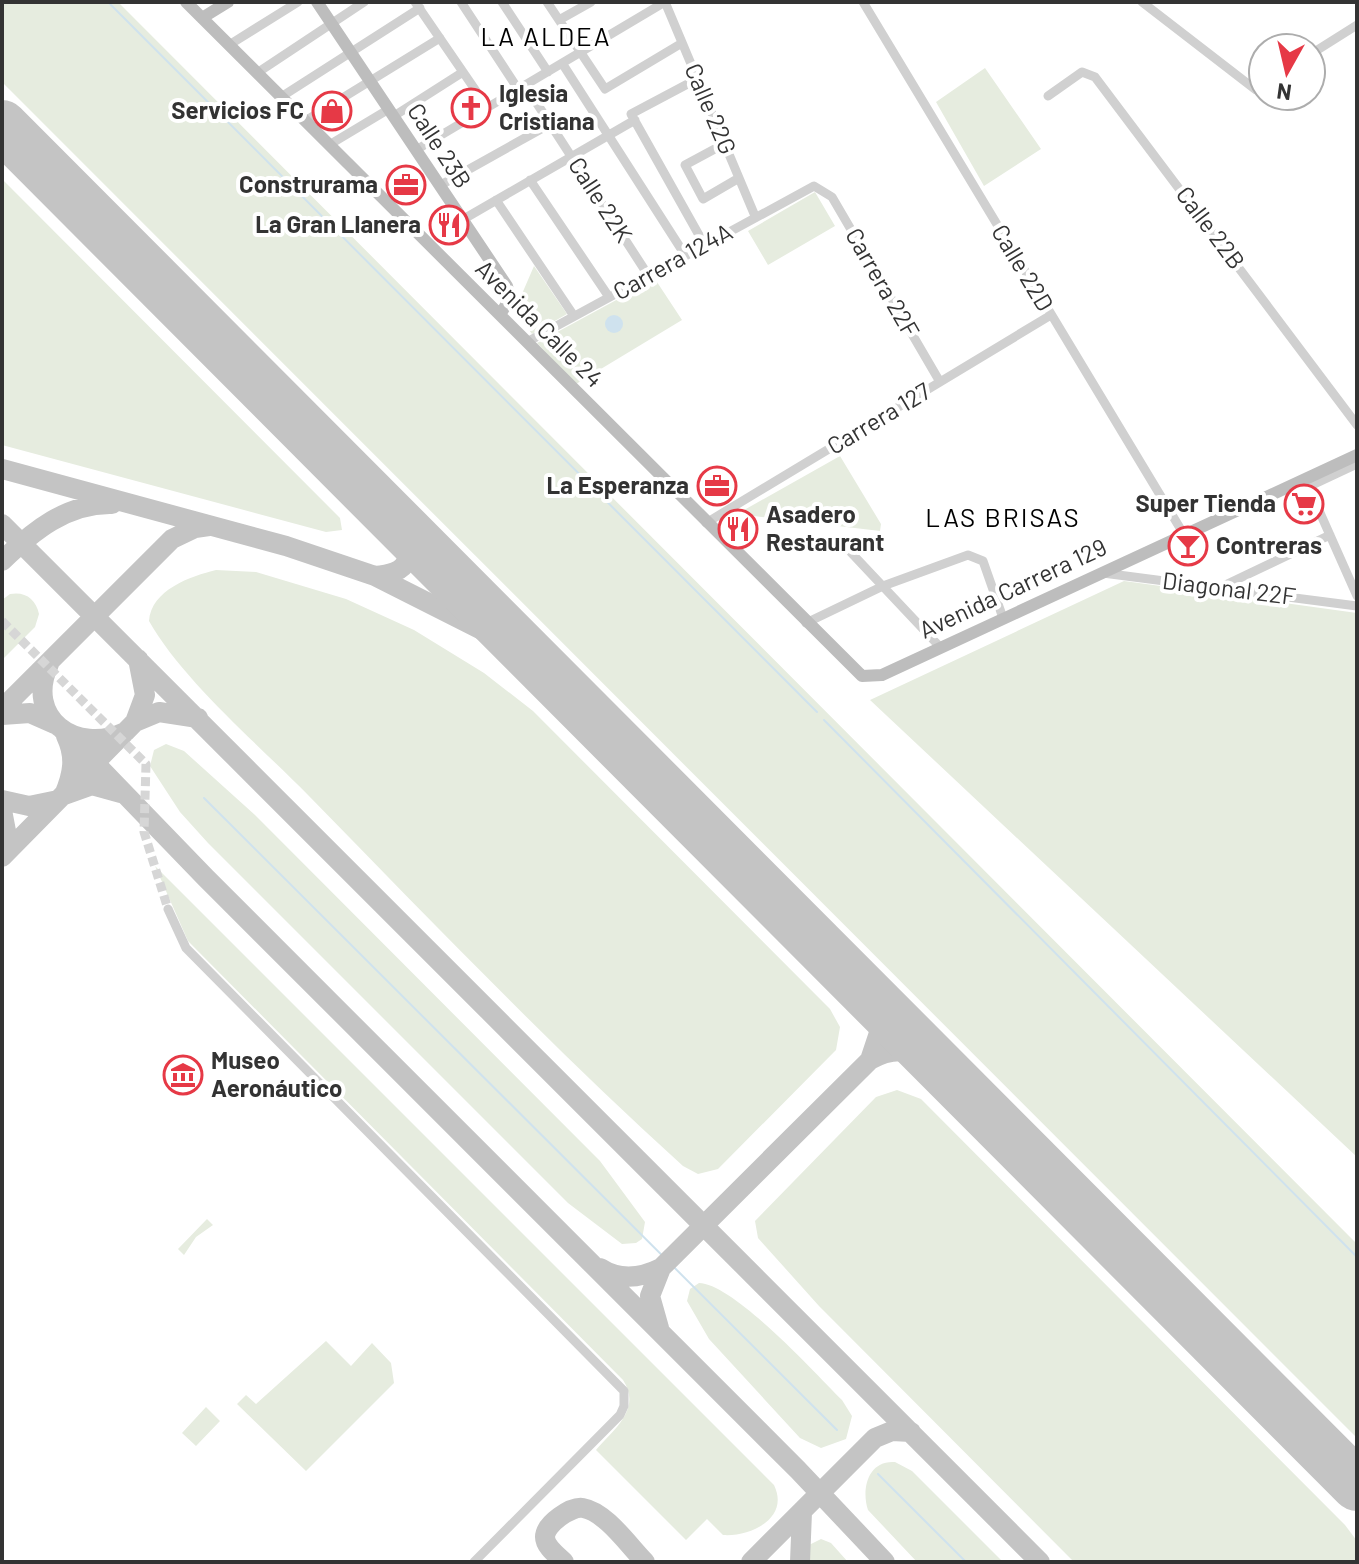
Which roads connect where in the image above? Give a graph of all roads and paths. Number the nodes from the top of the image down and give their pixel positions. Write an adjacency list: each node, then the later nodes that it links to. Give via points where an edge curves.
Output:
1 (186, 2): 15 (main road, Avenida Calle 24)
2 (228, 2): 15 (main road)
3 (298, 2): 22 (street)
4 (317, 2): 17 (main road, Calle 23B)
5 (364, 2): 17 (street)
6 (461, 2): 32 (street, Calle 22K)
7 (502, 2): 27 (street)
8 (547, 2): 16 (street)
9 (591, 2): 16 (street)
10 (665, 2): 14 (street); 20 (street, Calle 22G)
11 (863, 2): 57 (street, Calle 22D)
12 (1142, 2): 31 (street)
13 (418, 5): 19 (street); 23 (street)
14 (652, 6): 24 (street)
15 (202, 18): 22 (main road, Avenida Calle 24)
16 (559, 20): 24 (street)
17 (332, 24): 23 (main road, Calle 23B); 28 (street)
18 (1357, 25): 21 (street)
19 (440, 38): 26 (street); 30 (street)
20 (682, 43): 24 (street, via 605,89); 29 (street, Calle 22G)
21 (1327, 44)
22 (229, 45): 28 (main road, Avenida Calle 24)
23 (351, 52): 30 (main road, Calle 23B); 34 (street)
24 (581, 52): 25 (street)
25 (562, 63): 27 (street); 40 (street)
26 (463, 72): 35 (street); 36 (street)
27 (548, 72): 32 (street)
28 (257, 73): 34 (main road, Avenida Calle 24)
29 (697, 79): 37 (street); 41 (street, Calle 22G)
30 (370, 81): 36 (main road, Calle 23B); 38 (street)
31 (1247, 83)
32 (521, 87): 35 (street); 39 (street, Calle 22K)
33 (1048, 96): 61 (street, Calle 22B, via 1082,72 1095,77)
34 (281, 97): 38 (main road, Avenida Calle 24)
35 (487, 107): 43 (street)
36 (392, 113): 42 (street); 43 (main road, Calle 23B)
37 (633, 117): 40 (street); 52 (street)
38 (305, 121): 42 (main road, Avenida Calle 24)
39 (550, 124): 44 (street, Calle 22K); 47 (street)
40 (608, 135): 44 (street); 53 (street)
41 (724, 144): 45 (street, Calle 22G); 45 (street, via 685,165 703,199)
42 (329, 145): 56 (main road, Avenida Calle 24)
43 (416, 150): 47 (main road, Calle 23B)
44 (571, 156): 46 (street); 54 (street, Calle 22K)
45 (739, 178): 50 (street, Calle 22G)
46 (530, 180): 49 (street); 55 (street)
47 (439, 186): 51 (main road, Calle 23B)
48 (820, 187): 50 (street, Carrera 124A, via 808,187); 60 (street, Carrera 22F, via 832,197)
49 (496, 200): 51 (street); 58 (street)
50 (755, 216): 52 (street, Carrera 124A)
51 (462, 220): 56 (main road, Calle 23B, via 509,289)
52 (704, 244): 53 (street, Carrera 124A)
53 (685, 255): 54 (street, Carrera 124A)
54 (648, 275): 55 (street, Carrera 124A)
55 (609, 297): 58 (street, Carrera 124A)
56 (500, 315): 59 (main road, Avenida Calle 24)
57 (1051, 315): 60 (street, Carrera 127); 66 (street, Calle 22D)
58 (574, 316): 59 (street, Carrera 124A)
59 (527, 342): 65 (main road, Avenida Calle 24)
60 (940, 382): 65 (street, Carrera 127)
61 (1357, 425)
62 (1357, 455): 64 (main road, Avenida Carrera 129)
63 (1357, 464): 64 (street)
64 (1306, 483): 66 (main road, Avenida Carrera 129); 67 (street)
65 (706, 523): 75 (main road, Avenida Calle 24)
66 (1183, 533): 69 (main road, Avenida Carrera 129)
67 (1330, 535): 71 (street); 72 (street)
68 (843, 544): 70 (street)
69 (1100, 572): 71 (street, Diagonal 22F); 74 (main road, Avenida Carrera 129)
70 (883, 586): 74 (street, via 957,557 973,556 983,561); 75 (street); 76 (street)
71 (1219, 588): 73 (street, Diagonal 22F)
72 (1357, 596)
73 (1357, 606)
74 (1003, 618): 76 (main road, Avenida Carrera 129)
75 (806, 623): 77 (main road, Avenida Calle 24)
76 (940, 647): 77 (main road, Avenida Carrera 129, via 882,675)
77 (862, 676)
78 (168, 909): 79 (street, via 186,948 624,1391 620,1415)
79 (474, 1562)

